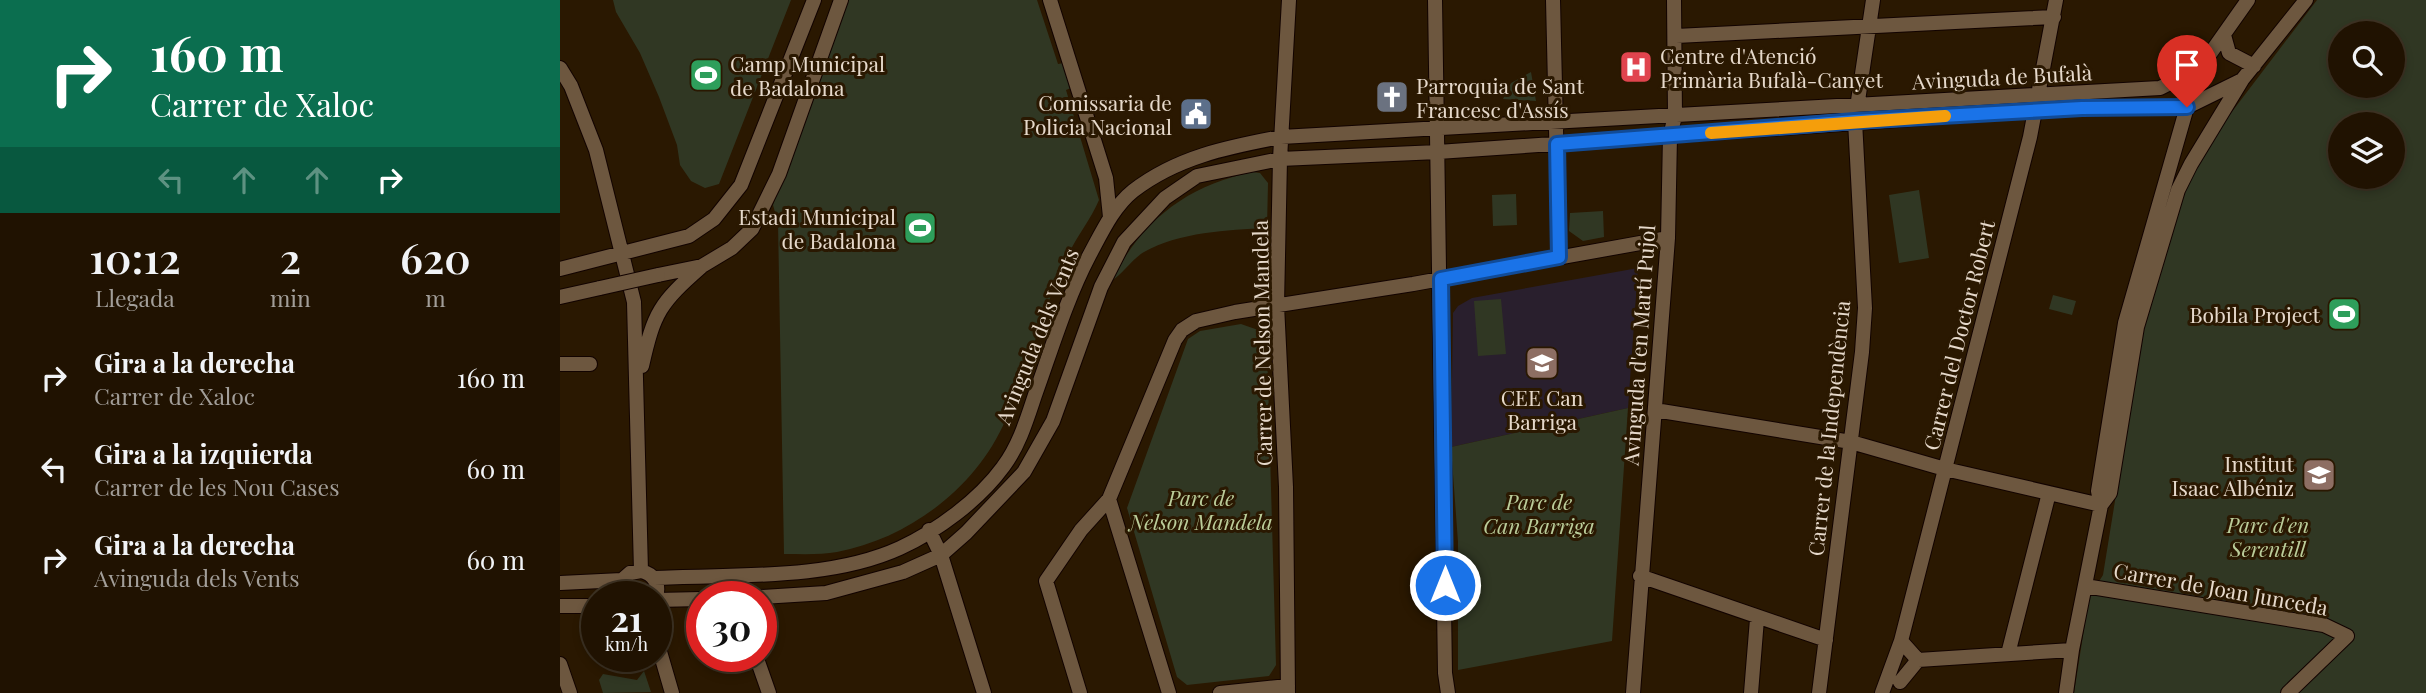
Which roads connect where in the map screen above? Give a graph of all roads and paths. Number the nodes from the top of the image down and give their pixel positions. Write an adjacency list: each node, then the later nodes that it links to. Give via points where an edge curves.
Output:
1 (814, 0): 35 (street, via 733,199 715,219 689,236)
2 (841, 0): 37 (street, via 768,202 742,240)
3 (1050, 0): 33 (street, via 1106,178)
4 (1289, 0): 29 (street, Carrer de Nelson Mandela)
5 (1435, 0): 27 (street)
6 (1553, 0): 25 (street)
7 (1674, 0): 15 (street, Avinguda d'en Martí Pujol)
8 (1873, 0): 13 (street, Carrer de la Independència)
9 (2056, 0): 12 (street, Carrer del Doctor Robert)
10 (2248, 0): 14 (street)
11 (2306, 0): 16 (street)
12 (2053, 17): 13 (street); 20 (street, Carrer del Doctor Robert)
13 (1870, 27): 15 (street); 21 (street, Carrer de la Independència)
14 (2224, 35): 16 (street, via 2229,53); 18 (street)
15 (1676, 36): 24 (street, Avinguda d'en Martí Pujol)
16 (2254, 66): 19 (street)
17 (560, 68): 35 (street, via 596,150)
18 (2200, 68): 20 (street, Avinguda de Bufalà, via 2160,88); 22 (street)
19 (2242, 80): 22 (street); 50 (street, via 2179,190 2137,327 2110,493)
20 (2039, 94): 21 (street, Avinguda de Bufalà); 23 (street, Carrer del Doctor Robert)
21 (1858, 105): 24 (street, Avinguda de Bufalà); 26 (street, Carrer de la Independència)
22 (2187, 107): 23 (street, Avinguda de Bufalà); 50 (street, via 2125,323 2098,491)
23 (2036, 111): 26 (street, Avinguda de Bufalà); 47 (street, Carrer del Doctor Robert)
24 (1675, 116): 25 (street, Avinguda dels Vents); 28 (street, Avinguda d'en Martí Pujol)
25 (1555, 121): 27 (street, Avinguda dels Vents); 30 (street)
26 (1855, 121): 28 (street, Avinguda de Bufalà); 46 (street, Carrer de la Independència, via 1864,308)
27 (1437, 127): 29 (street, Avinguda dels Vents); 31 (street)
28 (1670, 136): 30 (street, Avinguda dels Vents); 34 (street, Avinguda d'en Martí Pujol)
29 (1281, 137): 32 (street, Carrer de Nelson Mandela); 33 (street, Avinguda dels Vents, via 1198,155 1162,171 1131,193)
30 (1557, 144): 31 (street, Avinguda dels Vents); 36 (street)
31 (1438, 152): 32 (street, Avinguda dels Vents); 39 (street)
32 (1280, 159): 41 (street, Carrer de Nelson Mandela); 52 (street, Avinguda dels Vents, via 1197,176 1165,198 1124,242 1101,287 1053,421 1024,472)
33 (1111, 217): 51 (street, Avinguda dels Vents, via 1082,269 1023,431 1003,467 964,506)
34 (1668, 238): 36 (street); 45 (street, Avinguda d'en Martí Pujol)
35 (621, 254): 38 (street); 44 (street, via 634,302)
36 (1559, 257): 39 (street)
37 (702, 266): 40 (street, bridge); 44 (street, via 661,306 649,329)
38 (560, 269)
39 (1441, 279): 41 (street); 81 (street)
40 (560, 297)
41 (1277, 305): 49 (street, via 1196,321 1182,330); 73 (street, Carrer de Nelson Mandela, via 1286,487)
42 (590, 363): 43 (street)
43 (560, 365)
44 (638, 385): 53 (street)
45 (1655, 410): 46 (street); 54 (street, Avinguda d'en Martí Pujol)
46 (1852, 442): 47 (street); 63 (street, Carrer de la Independència)
47 (1945, 469): 48 (street); 64 (street, Carrer del Doctor Robert)
48 (2049, 493): 50 (street); 66 (street)
49 (1109, 499): 78 (street, via 1046,581); 79 (street)
50 (2101, 505): 58 (street)
51 (929, 530): 52 (street); 53 (street, Avinguda dels Vents, via 901,547 855,564 809,571)
52 (941, 555): 59 (street, Avinguda dels Vents, via 909,570 826,593); 77 (street)
53 (647, 574): 55 (street, via 630,573); 56 (street)
54 (1640, 576): 62 (street); 82 (street, Avinguda d'en Martí Pujol)
55 (622, 580): 57 (street)
56 (652, 581)
57 (560, 583)
58 (2085, 586): 65 (street); 87 (street, Carrer de Joan Junceda, via 2324,625 2347,636)
59 (777, 596)
60 (560, 606): 61 (street)
61 (581, 606)
62 (1757, 619): 63 (street); 83 (street)
63 (1826, 640): 84 (street, Carrer de la Independència)
64 (1901, 641): 67 (street); 72 (street, Carrer del Doctor Robert)
65 (2072, 650): 66 (street); 86 (street)
66 (2008, 654): 67 (street)
67 (1918, 660): 72 (street)
68 (560, 664): 74 (street)
69 (661, 672): 75 (street)
70 (665, 672): 75 (street)
71 (762, 672): 76 (street)
72 (1898, 684): 85 (street, Carrer del Doctor Robert)
73 (1288, 690): 80 (street, Carrer de Nelson Mandela)
74 (570, 693)
75 (671, 693)
76 (769, 693)
77 (984, 693)
78 (1080, 693)
79 (1168, 693)
80 (1220, 693)
81 (1448, 693)
82 (1633, 693)
83 (1751, 693)
84 (1819, 693)
85 (1882, 693)
86 (2066, 693)
87 (2288, 693)

